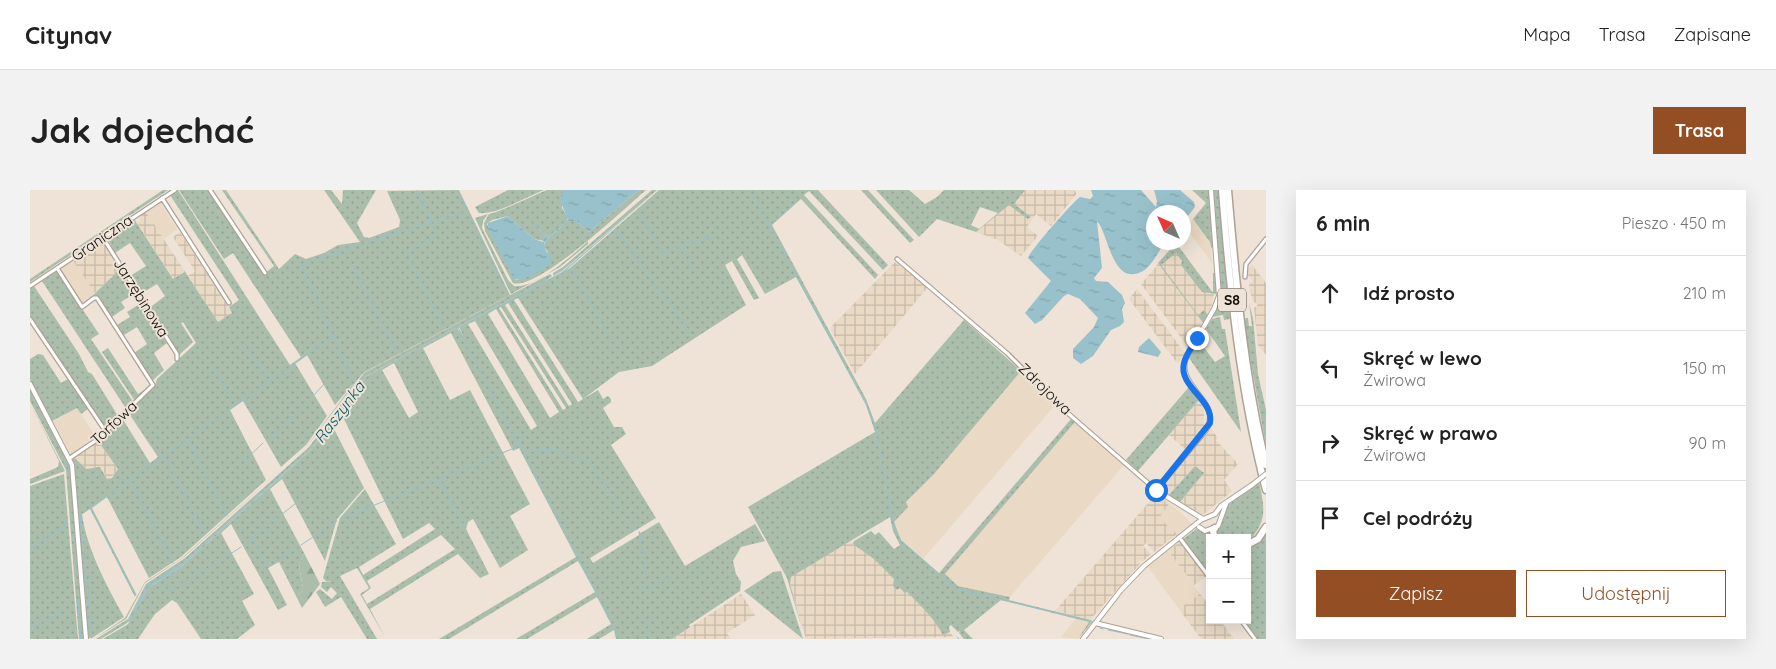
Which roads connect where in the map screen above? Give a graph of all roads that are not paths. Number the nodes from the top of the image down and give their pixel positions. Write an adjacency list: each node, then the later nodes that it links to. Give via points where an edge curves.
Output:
1 (174, 190): 6 (street, Graniczna)
2 (210, 190): 11 (street)
3 (1211, 190): 22 (street, via 1219,291 1217,303 1183,367 1186,378 1208,407 1210,419 1206,430)
4 (1222, 190): 23 (highway, S8, via 1239,360)
5 (1228, 190): 20 (highway, S8, via 1239,321)
6 (162, 198): 7 (street, Graniczna); 14 (street)
7 (103, 238): 10 (street, Graniczna); 16 (street, Jarzębinowa, via 177,354)
8 (1266, 239): 12 (street, via 1246,264)
9 (897, 258): 22 (street, Zdrojowa, via 1002,348 1063,408)
10 (57, 268): 13 (street, Graniczna); 18 (street, Torfowa, via 84,307 96,298 153,384)
11 (264, 273)
12 (1245, 277)
13 (30, 286)
14 (228, 303)
15 (30, 319): 18 (street)
16 (177, 359)
17 (30, 384): 19 (street)
18 (106, 432): 19 (street, Torfowa)
19 (70, 458): 36 (street)
20 (1266, 465)
21 (1266, 474): 24 (street, bridge)
22 (1156, 490): 27 (street, Zdrojowa, via 1196,516)
23 (1266, 490)
24 (1226, 503): 25 (street); 26 (street)
25 (1215, 514): 26 (street); 27 (street)
26 (1220, 519): 29 (street)
27 (1200, 523): 29 (street, via 1205,531); 31 (street)
28 (1266, 527): 32 (highway)
29 (1215, 528): 30 (highway)
30 (1214, 534)
31 (1181, 537): 33 (street); 34 (street, via 1136,574)
32 (1251, 543)
33 (1206, 572)
34 (1095, 623): 37 (street); 38 (street)
35 (1244, 624): 39 (street)
36 (86, 639)
37 (1083, 639)
38 (1161, 639)
39 (1255, 639)

